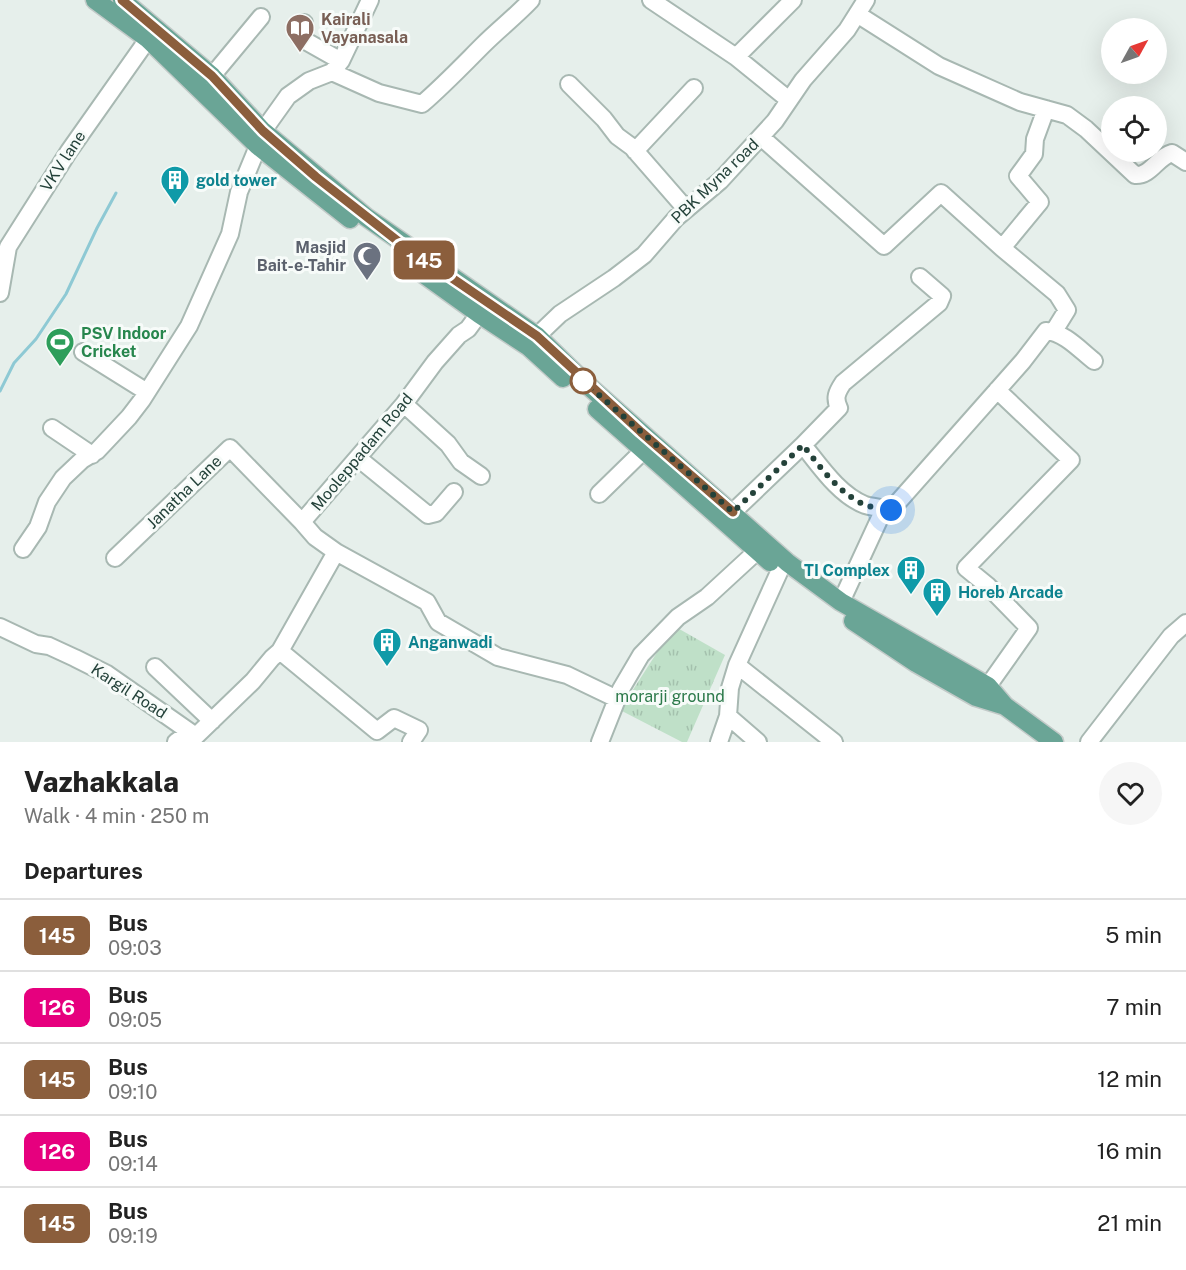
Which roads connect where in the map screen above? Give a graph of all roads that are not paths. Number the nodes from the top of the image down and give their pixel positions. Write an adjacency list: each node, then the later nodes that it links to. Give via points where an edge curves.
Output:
1 (95, 0): 10 (main road)
2 (122, 0): 13 (main road)
3 (370, 0): 12 (street)
4 (531, 0): 12 (street, via 422,104 379,93)
5 (651, 0): 11 (street)
6 (793, 0): 11 (street)
7 (861, 7): 16 (street, PBK Myna road, via 847,30); 17 (street, via 939,66 1020,102)
8 (261, 17): 13 (street)
9 (304, 23): 12 (street, via 299,36)
10 (148, 39): 19 (main road); 25 (street, VKV lane, via 8,247)
11 (736, 57): 16 (street)
12 (336, 67): 19 (street, via 288,96)
13 (212, 76): 19 (main road)
14 (569, 84): 20 (street)
15 (694, 88): 20 (street)
16 (789, 100): 18 (street, PBK Myna road)
17 (1046, 109): 21 (street, via 1067,115 1086,129 1135,175 1146,173 1164,155 1172,153); 23 (street, via 1034,154 1018,176 1040,202)
18 (761, 137): 22 (street, PBK Myna road, via 720,181); 23 (street, via 884,246 941,193)
19 (260, 139): 26 (main road, via 315,194); 28 (main road); 32 (street, via 239,192 230,234 202,298)
20 (635, 151): 22 (street)
21 (1186, 162)
22 (686, 209): 28 (street, PBK Myna road, via 644,255)
23 (1002, 248): 27 (street, via 1057,294 1067,310)
24 (920, 277): 35 (street, via 942,296 939,303 843,383 836,393 839,408)
25 (0, 293)
26 (479, 314): 33 (street, Mooleppadam Road, via 435,362); 36 (main road, via 529,347)
27 (1053, 332): 30 (street); 31 (street, via 1046,331)
28 (537, 336): 43 (main road)
29 (83, 352): 32 (street)
30 (1094, 361)
31 (997, 390): 42 (street, via 891,510); 57 (street, via 1071,460 966,568 1029,628)
32 (147, 392): 37 (street)
33 (404, 404): 38 (street, Mooleppadam Road); 39 (street, via 447,444 460,462)
34 (52, 428): 37 (street)
35 (803, 445): 42 (street, via 845,492 865,505); 43 (street)
36 (643, 452): 41 (street); 47 (main road)
37 (92, 455): 45 (street, via 63,478)
38 (358, 458): 40 (street, via 428,515 436,513); 44 (street, Mooleppadam Road)
39 (481, 476)
40 (454, 492)
41 (598, 494)
42 (884, 509): 50 (street)
43 (733, 512): 50 (main road, via 788,563)
44 (302, 522): 46 (street, Mooleppadam Road); 48 (street, Janatha Lane, via 230,448)
45 (23, 549)
46 (336, 552): 53 (street); 58 (street, Mooleppadam Road, via 428,603 438,622 498,657 567,675)
47 (757, 552): 49 (main road); 58 (street, via 656,639 641,655)
48 (115, 558)
49 (780, 570): 54 (main road, via 838,612); 55 (street)
50 (841, 602): 54 (main road)
51 (1186, 623): 70 (street, via 1171,636)
52 (0, 627): 62 (street, Kargil Road, via 107,674)
53 (280, 651): 61 (street); 64 (street, via 377,730 394,718 419,730)
54 (925, 659): 57 (main road); 59 (main road, via 976,697)
55 (737, 665): 60 (street); 68 (street)
56 (155, 667): 61 (street)
57 (988, 686): 59 (main road)
58 (618, 699): 65 (street)
59 (1005, 706): 69 (main road)
60 (728, 716): 66 (street); 67 (street)
61 (212, 721): 62 (street, via 195,737)
62 (190, 732): 63 (street)
63 (176, 742)
64 (411, 742)
65 (600, 742)
66 (719, 742)
67 (758, 742)
68 (834, 742)
69 (1054, 742)
70 (1089, 742)

